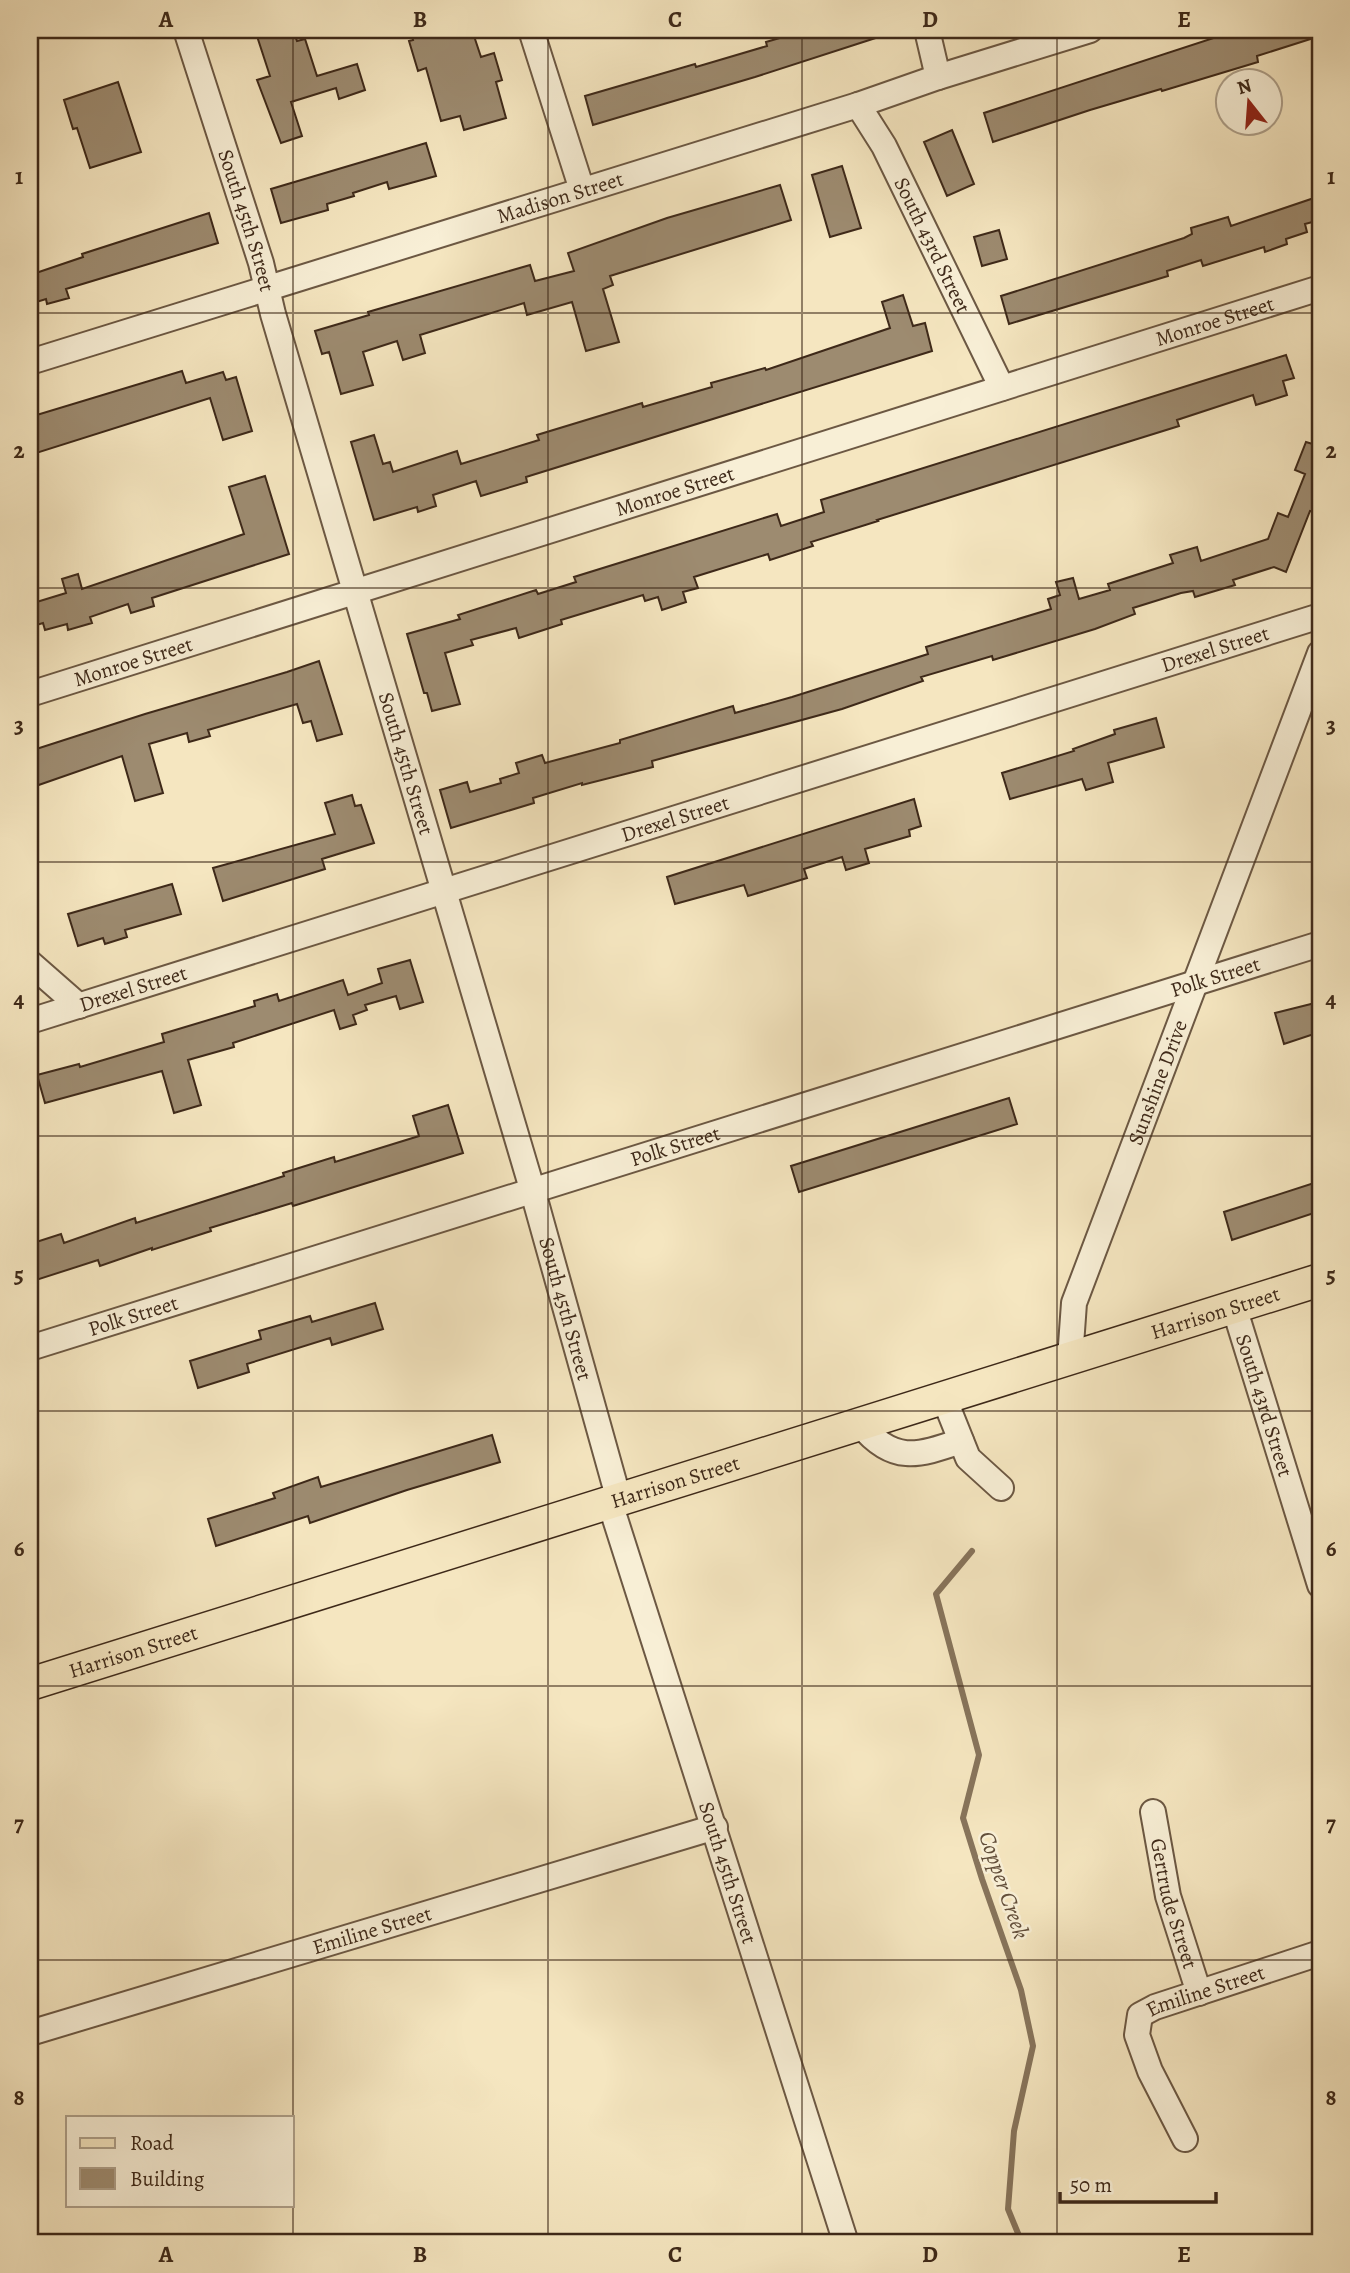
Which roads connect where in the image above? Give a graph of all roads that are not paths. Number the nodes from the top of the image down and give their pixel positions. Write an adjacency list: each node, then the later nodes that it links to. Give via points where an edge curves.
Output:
1 (186, 30): 8 (street, South 45th Street)
2 (531, 30): 7 (street)
3 (927, 30): 5 (street)
4 (1090, 30): 5 (street, Madison Street)
5 (938, 77): 6 (street, Madison Street)
6 (858, 105): 7 (street, Madison Street); 11 (street, South 43rd Street, via 884,146)
7 (582, 190): 8 (street, Madison Street)
8 (267, 288): 10 (street, Madison Street); 12 (street, South 45th Street)
9 (1320, 288): 11 (street, Monroe Street)
10 (30, 362)
11 (1003, 388): 12 (street, Monroe Street)
12 (355, 592): 15 (street, Monroe Street); 16 (street, South 45th Street)
13 (1320, 616): 16 (street, Drexel Street)
14 (1320, 653): 19 (street, Sunshine Drive)
15 (30, 694)
16 (444, 891): 20 (street, Drexel Street); 22 (street, South 45th Street)
17 (1320, 944): 19 (street, Polk Street)
18 (30, 963): 20 (street)
19 (1194, 985): 22 (street, Polk Street); 26 (street, Sunshine Drive, via 1074,1303)
20 (79, 1006): 21 (street, Drexel Street)
21 (30, 1021)
22 (533, 1192): 25 (street, Polk Street); 31 (street, South 45th Street)
23 (1320, 1280): 24 (main road, Harrison Street)
24 (1234, 1307): 26 (main road, Harrison Street); 32 (street, South 43rd Street)
25 (30, 1349)
26 (1070, 1359): 27 (main road, Harrison Street)
27 (944, 1398): 28 (main road, Harrison Street); 29 (street)
28 (860, 1424): 29 (street, via 882,1447 912,1455); 31 (main road, Harrison Street)
29 (961, 1441): 30 (street, via 968,1458)
30 (1001, 1488)
31 (614, 1501): 33 (main road, Harrison Street); 35 (street, South 45th Street)
32 (1320, 1585)
33 (30, 1684)
34 (1153, 1812): 37 (street, Gertrude Street, via 1168,1896)
35 (715, 1827): 38 (street, Emiline Street); 40 (street, South 45th Street)
36 (1320, 1953): 37 (street, Emiline Street)
37 (1199, 1993): 39 (street, Emiline Street, via 1140,2015 1137,2035)
38 (30, 2033)
39 (1185, 2139)
40 (846, 2243)

